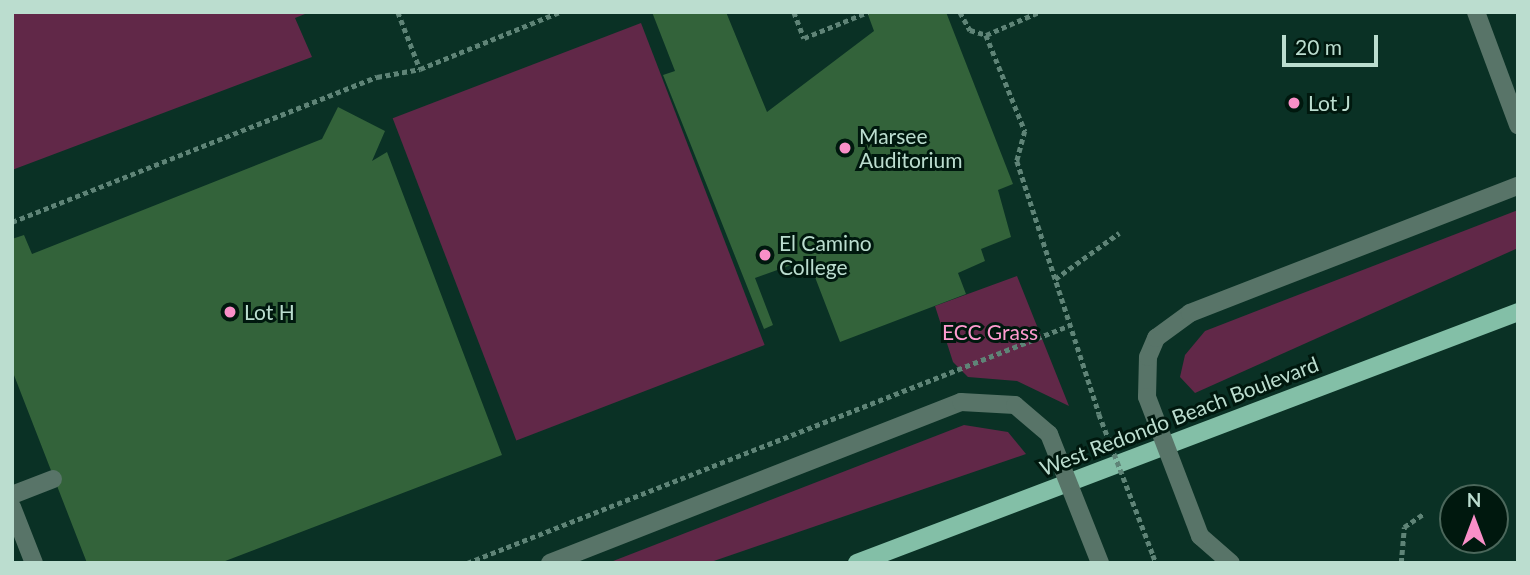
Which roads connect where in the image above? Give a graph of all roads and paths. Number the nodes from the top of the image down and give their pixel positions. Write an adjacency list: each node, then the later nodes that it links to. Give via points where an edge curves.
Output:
1 (398, 12): 9 (path)
2 (560, 12): 9 (path)
3 (794, 12): 4 (path, via 804,38)
4 (868, 12)
5 (960, 12): 8 (path, via 970,30)
6 (1039, 12): 8 (path)
7 (1476, 12): 10 (lane)
8 (986, 35): 14 (path, via 1025,131 1017,161)
9 (420, 69): 12 (path, via 377,77)
10 (1518, 125)
11 (1518, 186): 27 (lane, bridge, via 1190,313 1156,338 1148,357 1147,397 1200,536)
12 (12, 222)
13 (1119, 233): 14 (path)
14 (1055, 279): 16 (path)
15 (1518, 312): 24 (main road, West Redondo Beach Boulevard)
16 (1068, 326): 22 (path); 26 (path, bridge)
17 (53, 479): 18 (lane)
18 (12, 495)
19 (12, 507): 21 (lane)
20 (1425, 513): 28 (path, via 1404,527)
21 (34, 563)
22 (467, 563)
23 (550, 563): 25 (lane, bridge, via 961,402 1015,405 1049,434)
24 (857, 563)
25 (1100, 563)
26 (1156, 563)
27 (1231, 563)
28 (1401, 563)

